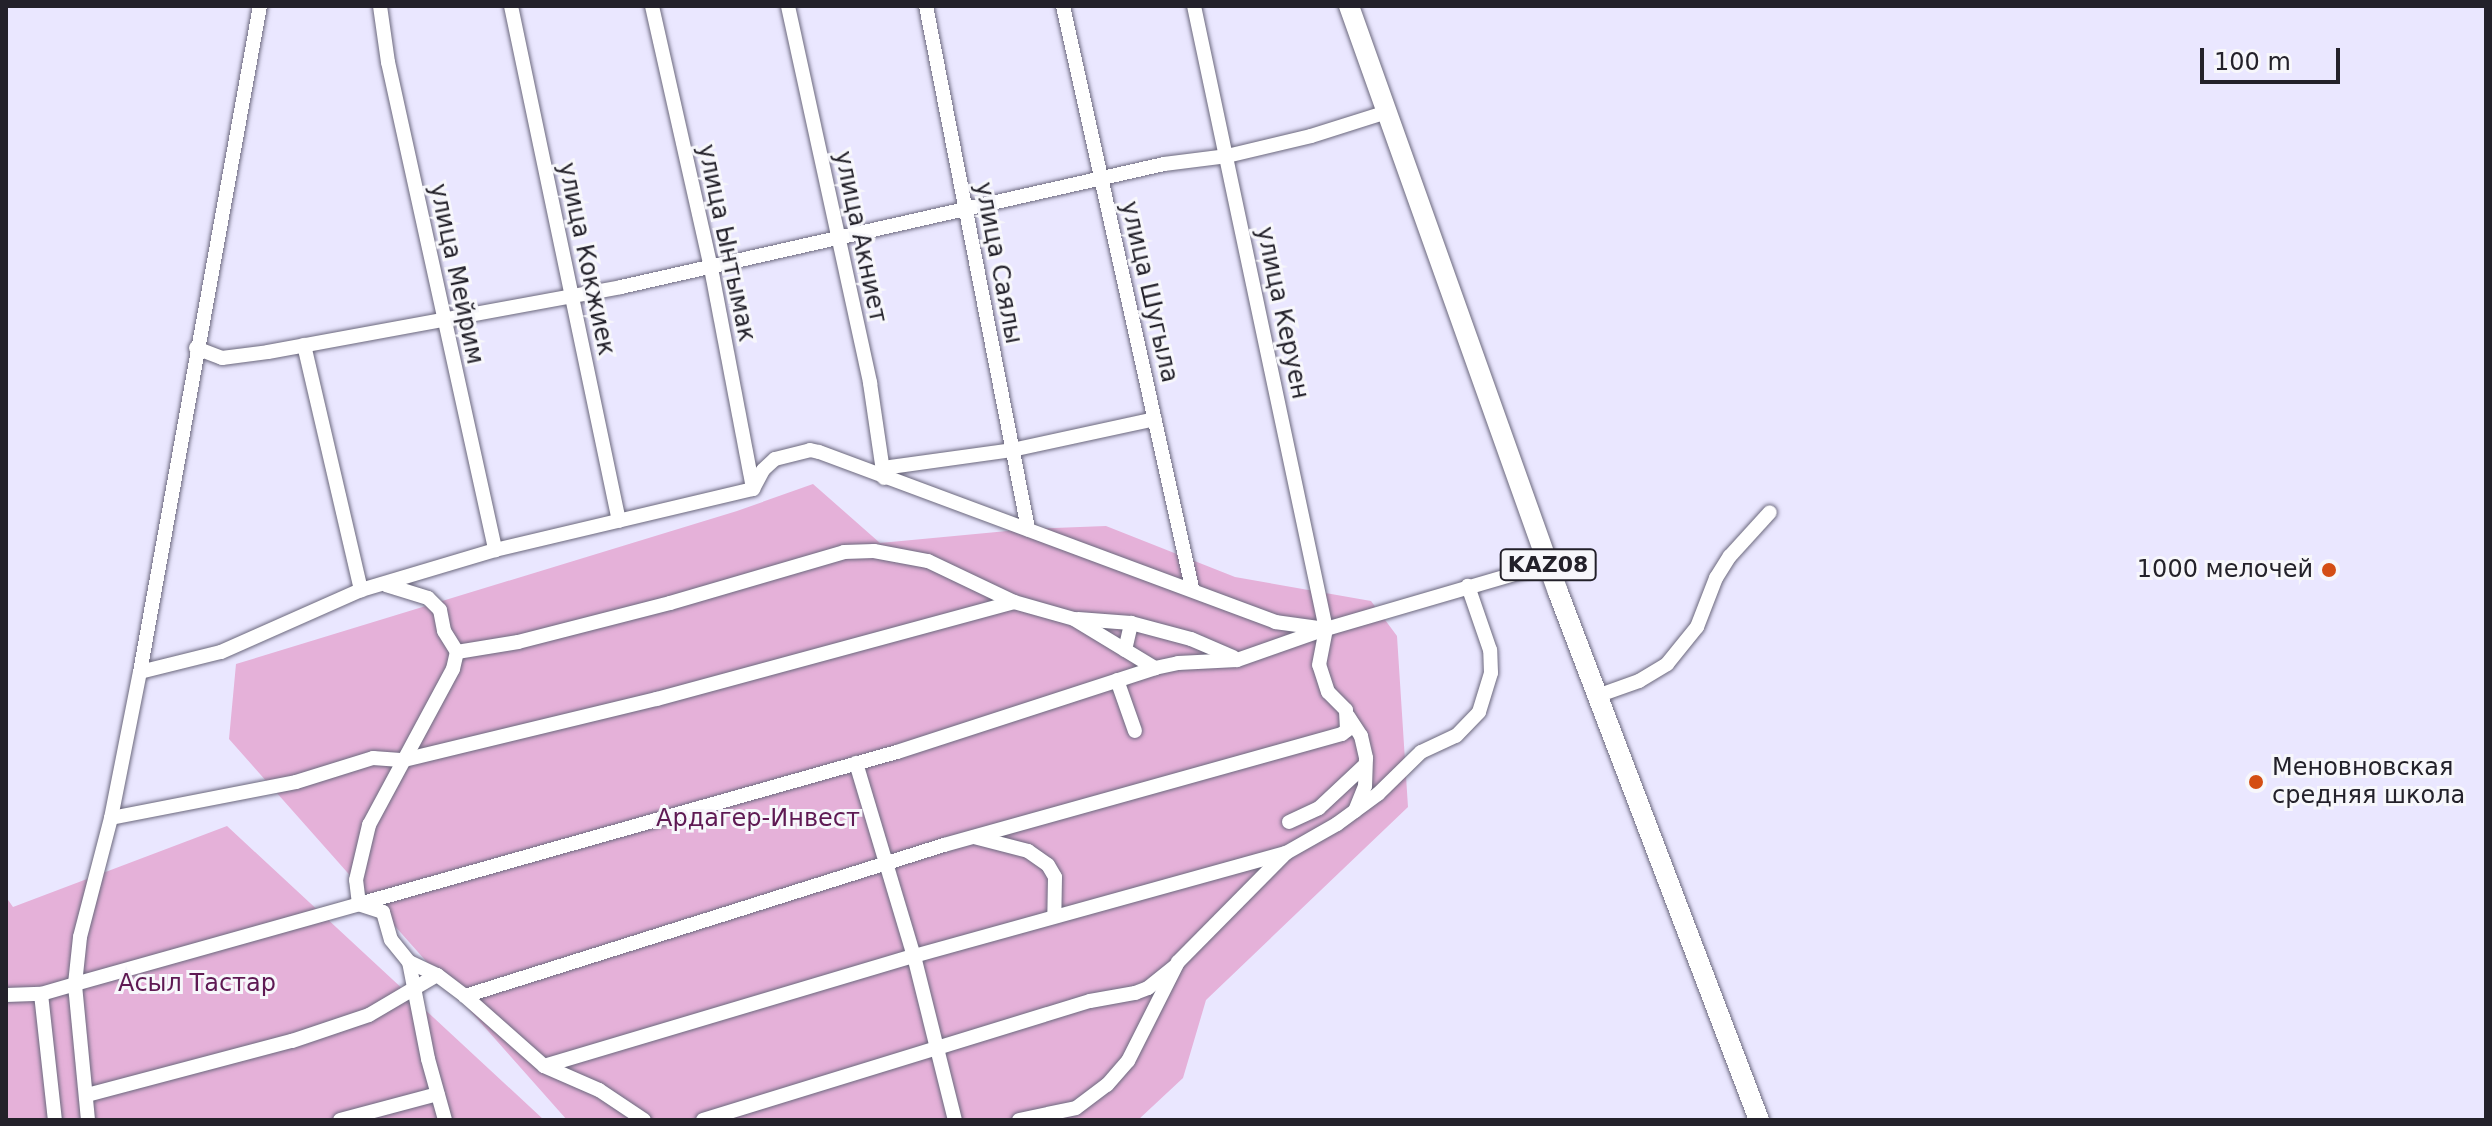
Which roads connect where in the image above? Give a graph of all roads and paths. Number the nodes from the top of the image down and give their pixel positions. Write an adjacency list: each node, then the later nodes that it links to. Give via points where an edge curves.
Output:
1 (260, 6): 19 (street)
2 (380, 6): 17 (street, улица Мейрим)
3 (511, 6): 16 (street, улица Кокжиек)
4 (652, 6): 15 (street, улица Ынтымак)
5 (788, 6): 14 (street, улица Акниет)
6 (926, 6): 13 (street, улица Саялы)
7 (1063, 6): 12 (street, улица Шугыла)
8 (1194, 6): 11 (street, улица Керуен)
9 (1349, 6): 10 (highway, KAZ08)
10 (1387, 112): 11 (street); 28 (highway, KAZ08)
11 (1227, 156): 12 (street); 36 (street, улица Керуен)
12 (1101, 178): 13 (street); 20 (street, улица Шугыла)
13 (966, 208): 14 (street); 21 (street, улица Саялы)
14 (837, 237): 15 (street); 22 (street, улица Акниет, via 870,383)
15 (711, 268): 16 (street); 23 (street, улица Ынтымак)
16 (571, 295): 17 (street); 25 (street, улица Кокжиек)
17 (443, 320): 18 (street); 27 (street, улица Мейрим)
18 (304, 345): 19 (street, via 222,358); 32 (street)
19 (196, 348): 41 (street)
20 (1155, 419): 21 (street); 31 (street, улица Шугыла)
21 (1012, 450): 22 (street); 26 (street, улица Саялы)
22 (883, 473): 23 (street, via 810,450 775,459); 26 (street)
23 (753, 489): 25 (street)
24 (1770, 512): 43 (street, via 1730,556 1697,627 1667,664)
25 (619, 521): 27 (street)
26 (1028, 529): 31 (street)
27 (495, 550): 29 (street)
28 (1548, 564): 30 (street); 43 (highway, KAZ08)
29 (385, 585): 32 (street); 38 (street, via 428,598 440,610 444,631)
30 (1468, 586): 36 (street); 49 (street, via 1490,650 1491,673 1479,712 1456,736 1421,752)
31 (1192, 588): 36 (street, via 1275,622)
32 (361, 590): 41 (street, via 221,652)
33 (1014, 602): 34 (street); 38 (street, via 928,561 874,551 844,552 670,603); 46 (street, via 657,699)
34 (1074, 619): 35 (street); 37 (street)
35 (1131, 623): 37 (street); 39 (street, via 1191,639)
36 (1326, 629): 39 (street); 44 (street, via 1318,655 1322,681)
37 (1125, 650): 40 (street)
38 (457, 652): 46 (street)
39 (1237, 660): 40 (street)
40 (1155, 668): 42 (street)
41 (140, 672): 50 (street)
42 (1117, 680): 45 (street); 47 (street)
43 (1597, 696): 78 (highway, KAZ08)
44 (1348, 716): 48 (street, via 1361,736); 52 (street, via 1342,734)
45 (1135, 731)
46 (404, 760): 50 (street, via 373,758 296,782); 55 (street, via 369,825 356,880)
47 (856, 763): 54 (street); 55 (street)
48 (1364, 766): 49 (street, via 1365,786); 51 (street, via 1319,808)
49 (1355, 811): 53 (street)
50 (111, 818): 61 (street, via 80,937)
51 (1289, 822)
52 (973, 837): 54 (street); 56 (street, via 1028,851 1048,865 1055,877)
53 (1286, 853): 56 (street); 59 (street)
54 (888, 865): 57 (street); 65 (street)
55 (359, 904): 58 (street, via 383,912 391,940); 61 (street)
56 (1054, 916): 57 (street)
57 (914, 956): 66 (street); 67 (street)
58 (409, 962): 60 (street); 62 (street)
59 (1176, 965): 66 (street, via 1135,993 1090,1001); 77 (street, via 1128,1061 1107,1085 1076,1108)
60 (437, 975): 62 (street); 65 (street)
61 (75, 984): 63 (street); 69 (street)
62 (414, 988): 68 (street); 69 (street, via 369,1015 292,1041)
63 (41, 994): 64 (street); 70 (street)
64 (6, 995)
65 (465, 996): 67 (street)
66 (938, 1050): 75 (street); 76 (street)
67 (544, 1066): 74 (street, via 599,1090)
68 (438, 1094): 72 (street); 73 (street)
69 (87, 1095): 71 (street)
70 (55, 1120)
71 (88, 1120)
72 (340, 1120)
73 (445, 1120)
74 (644, 1120)
75 (703, 1120)
76 (955, 1120)
77 (1019, 1120)
78 (1759, 1120)

